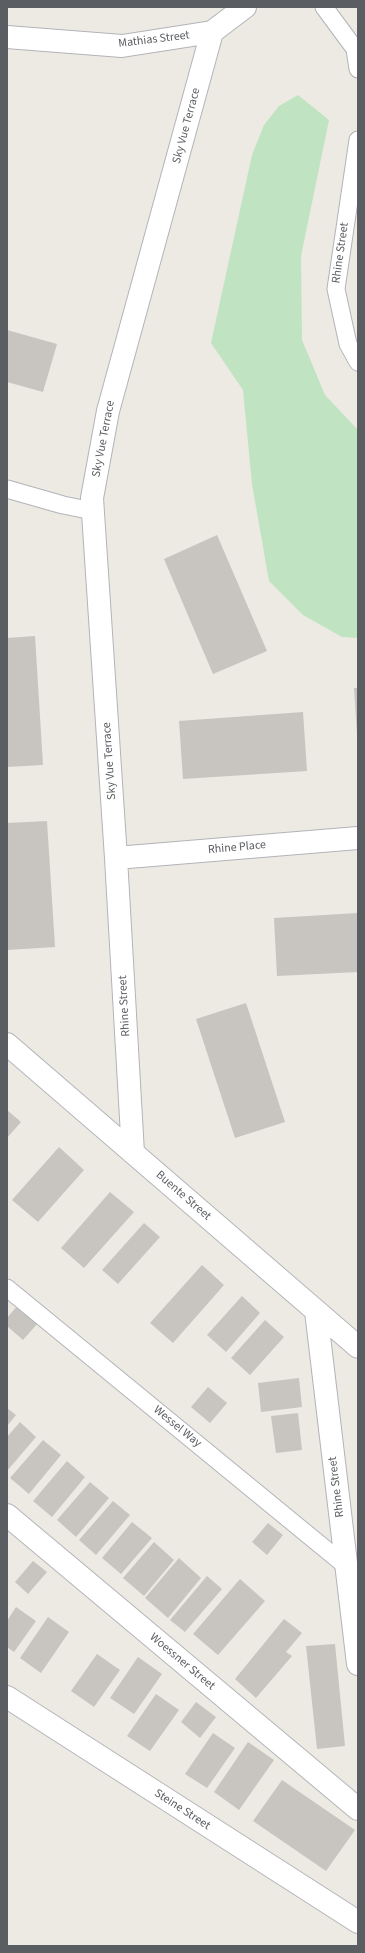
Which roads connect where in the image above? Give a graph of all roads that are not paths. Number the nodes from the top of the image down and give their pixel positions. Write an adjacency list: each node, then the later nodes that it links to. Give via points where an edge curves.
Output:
1 (245, 7): 3 (street, Mathias Street)
2 (324, 7): 5 (lane, via 355,49)
3 (212, 32): 4 (street, Mathias Street, via 122,46); 9 (street, Sky Vue Terrace, via 108,411 92,498)
4 (7, 37)
5 (358, 69)
6 (358, 140): 7 (lane, Rhine Street, via 336,289 348,344)
7 (358, 362)
8 (7, 489): 9 (lane)
9 (93, 511): 11 (street, Sky Vue Terrace)
10 (358, 838): 11 (street, Rhine Place)
11 (116, 858): 13 (street, Rhine Street)
12 (7, 1044): 13 (street, Buente Street)
13 (133, 1153): 15 (street, Buente Street)
14 (7, 1288): 18 (lane, Wessel Way)
15 (316, 1311): 16 (street, Buente Street); 18 (street, Rhine Street)
16 (358, 1347)
17 (7, 1515): 21 (street, Woessner Street)
18 (346, 1566): 19 (street, Rhine Street)
19 (358, 1664)
20 (7, 1697): 22 (street, Steine Street)
21 (358, 1809)
22 (358, 1922)

